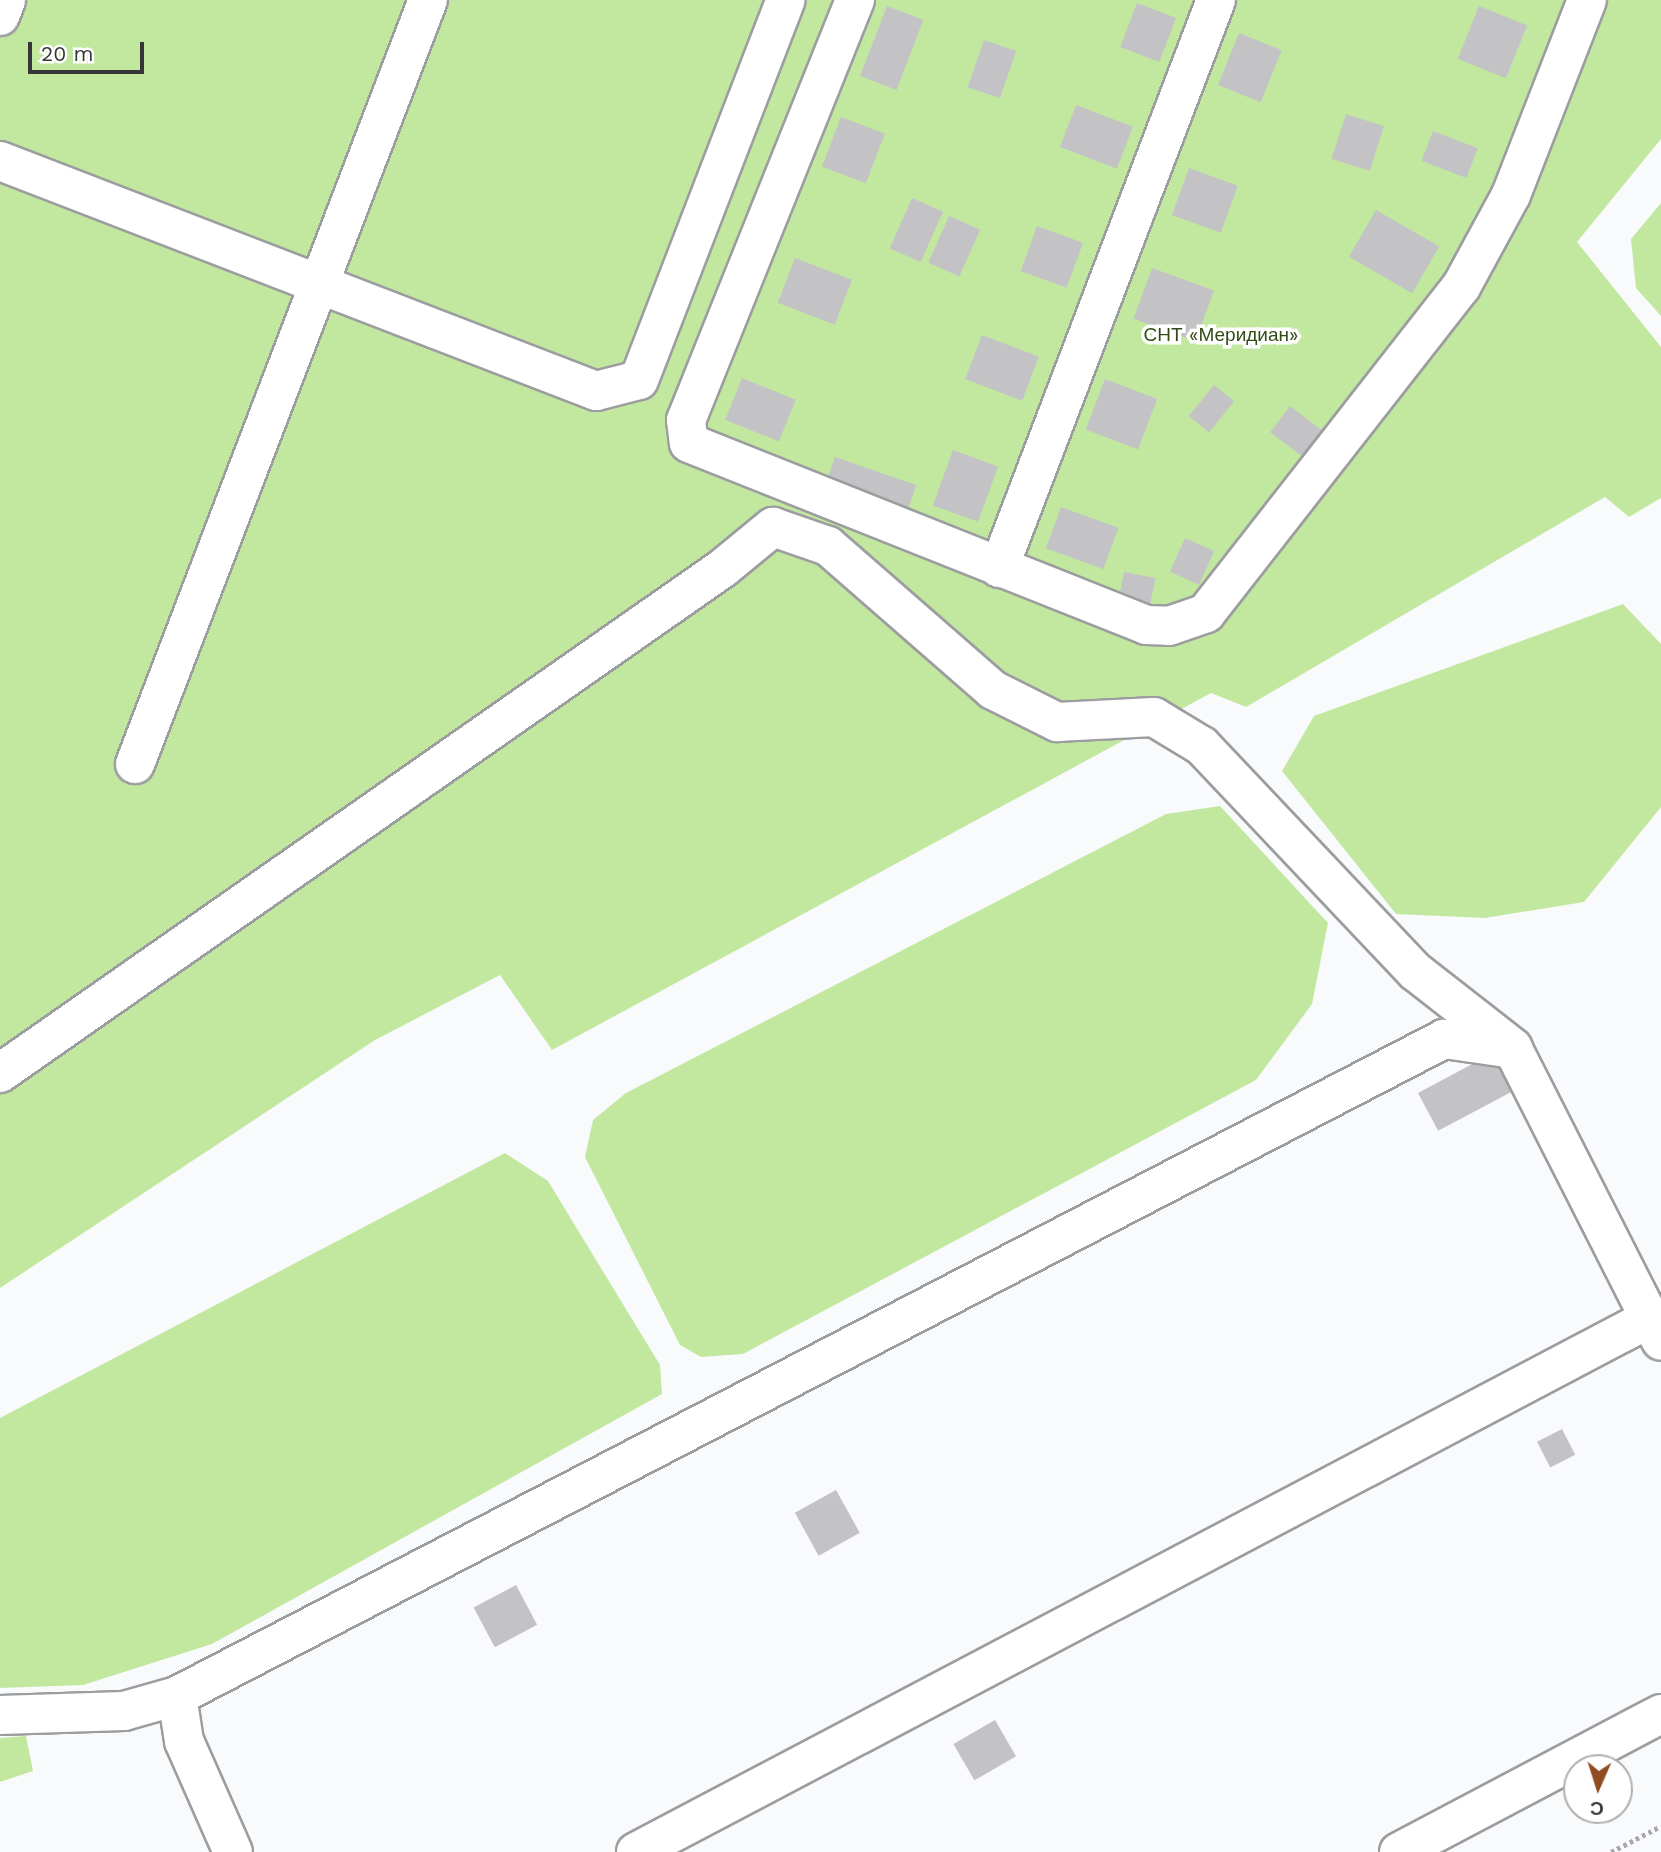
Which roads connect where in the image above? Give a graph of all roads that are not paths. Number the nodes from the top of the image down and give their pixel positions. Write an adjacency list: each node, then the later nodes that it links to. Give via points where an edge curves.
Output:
1 (6, 0): 7 (street)
2 (428, 0): 9 (street)
3 (786, 0): 9 (street, via 639,380 596,391)
4 (855, 0): 10 (street, via 686,420 685,433 701,452)
5 (1216, 0): 10 (street)
6 (1587, 0): 10 (street, via 1511,195 1461,287 1206,613 1169,626 1146,625)
7 (0, 16)
8 (0, 161): 9 (street)
9 (318, 284): 11 (street)
10 (999, 568)
11 (135, 764)
12 (1513, 1049): 13 (street, via 1416,972 1202,746 1154,716 1057,722 993,690 828,546 773,527 723,568); 14 (street); 15 (street, via 1444,1039)
13 (0, 1073)
14 (1657, 1329): 19 (street)
15 (177, 1696): 17 (street, via 124,1711); 18 (street, via 184,1741)
16 (1661, 1714): 20 (street)
17 (0, 1715)
18 (233, 1852)
19 (636, 1852)
20 (1399, 1852)

